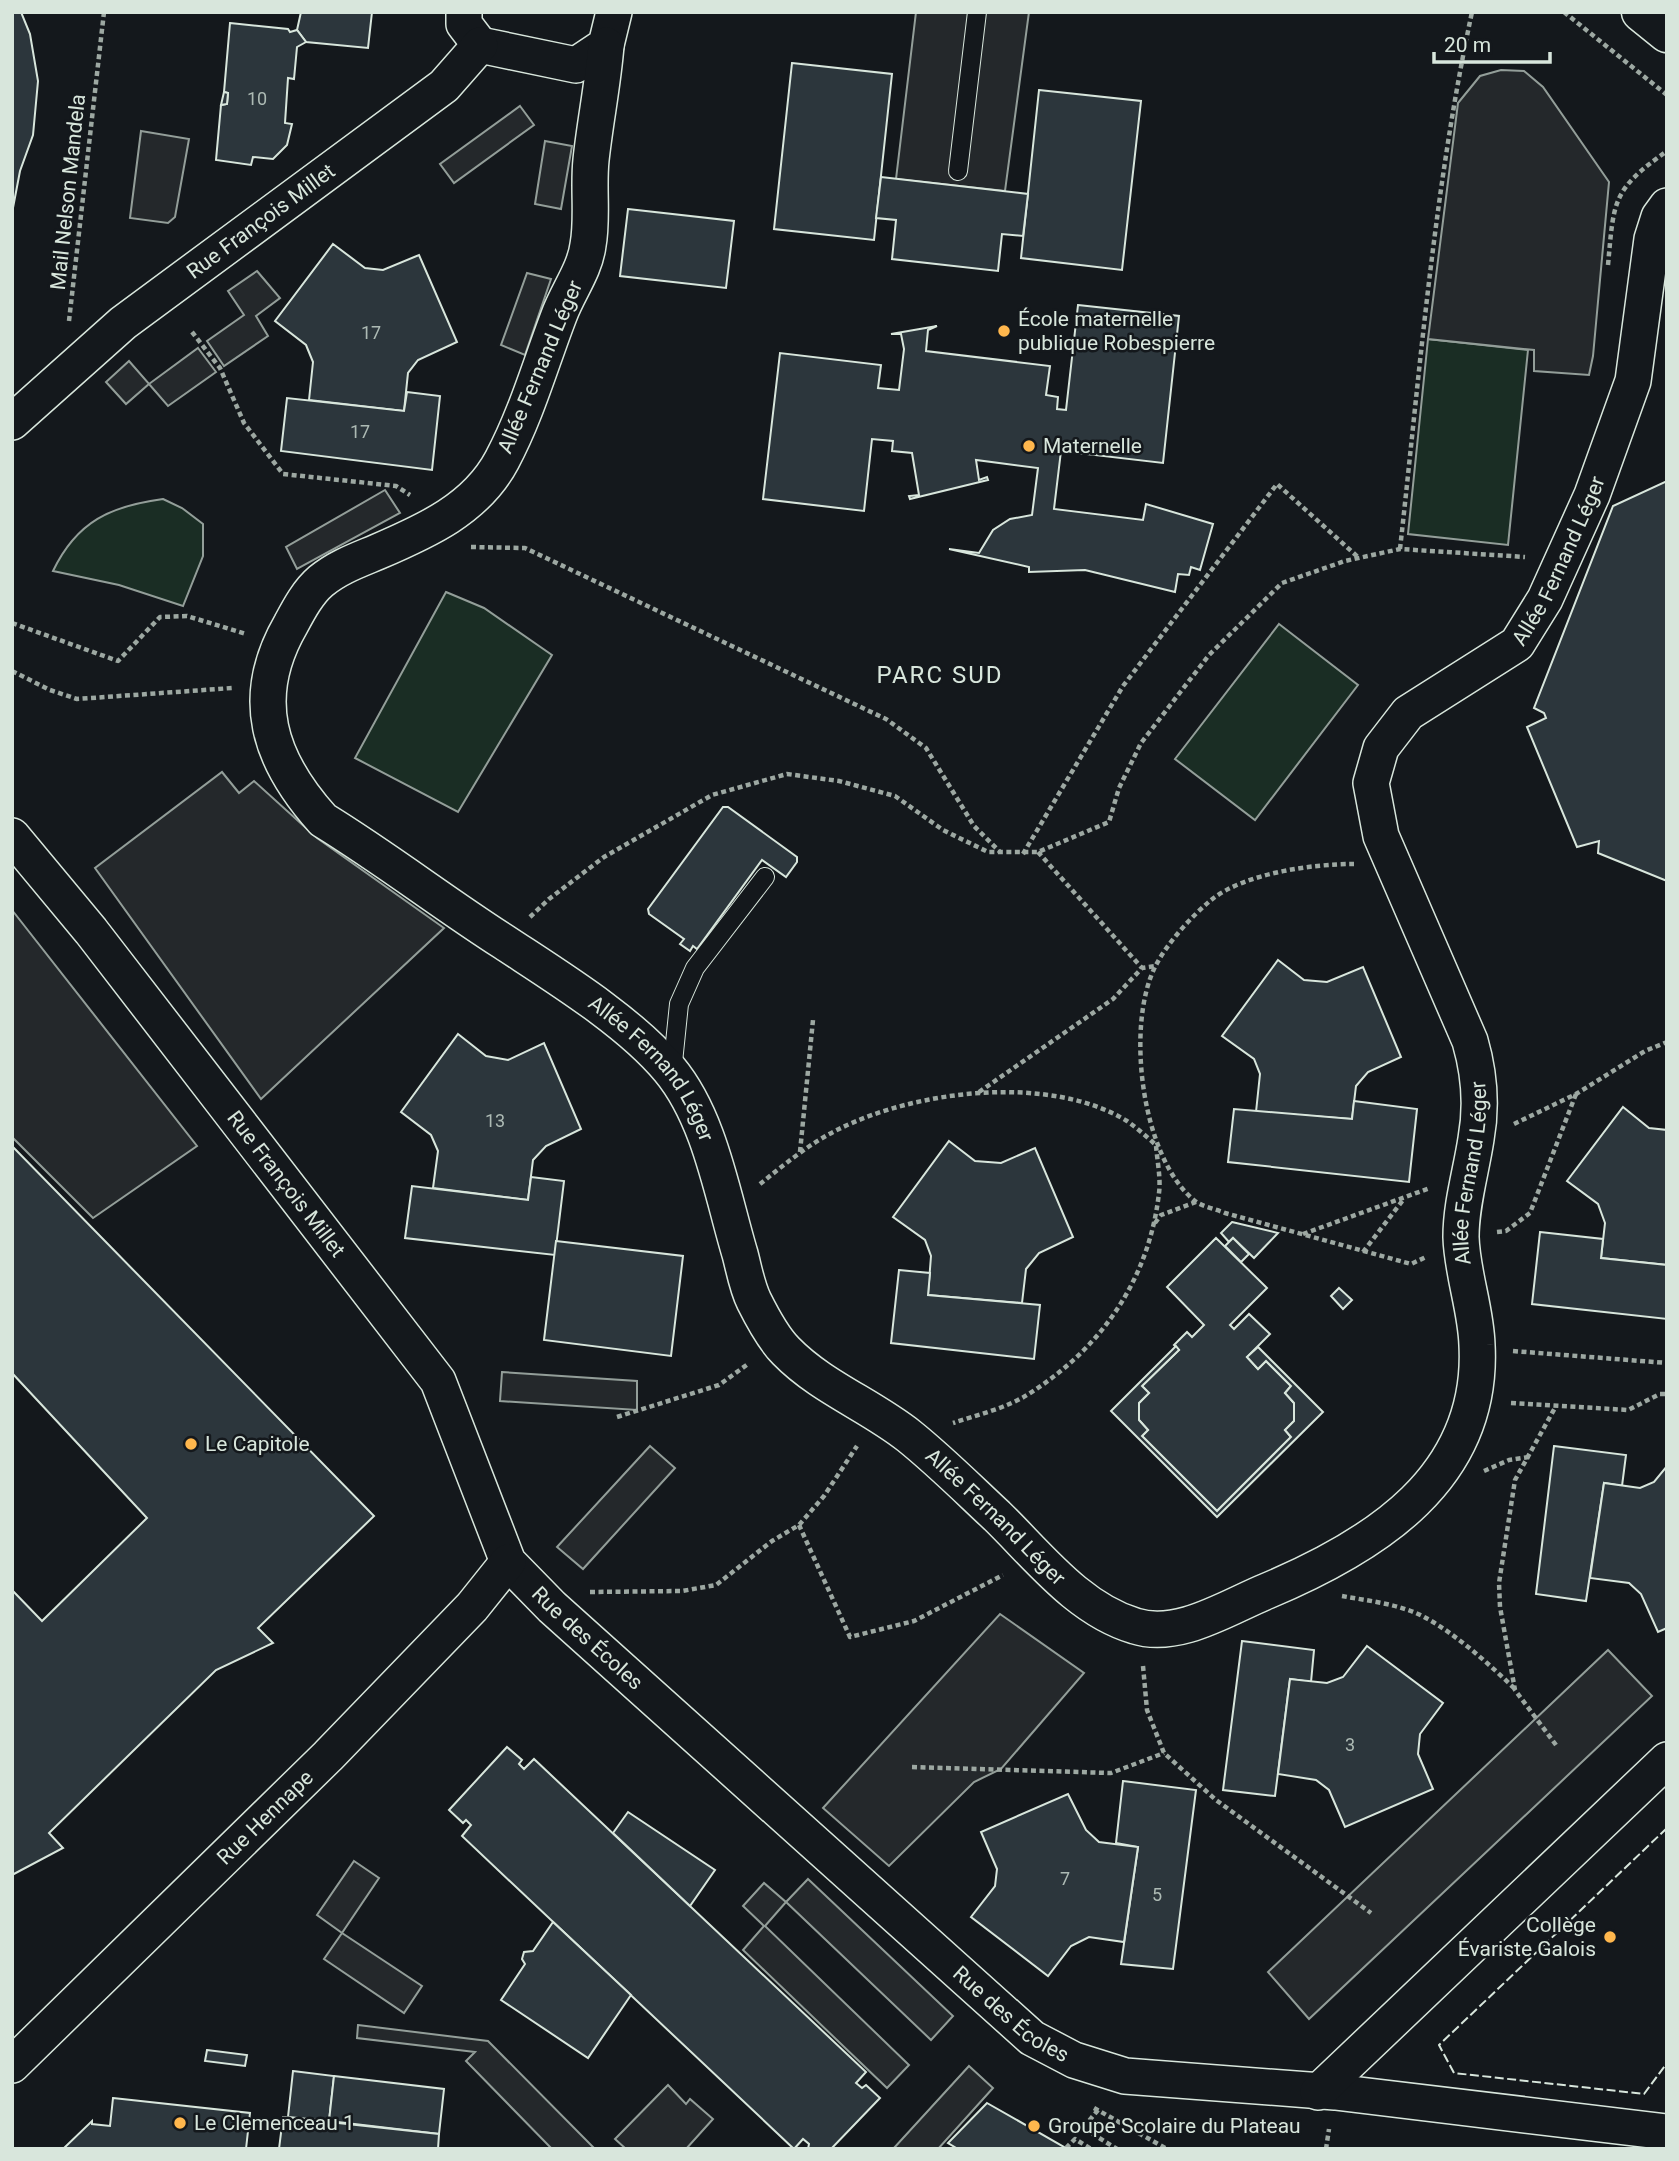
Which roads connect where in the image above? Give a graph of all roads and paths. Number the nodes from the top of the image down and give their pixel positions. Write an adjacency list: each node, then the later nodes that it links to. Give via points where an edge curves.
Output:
1 (104, 12): 16 (path, Mail Nelson Mandela)
2 (464, 12): 9 (street, via 464,24)
3 (977, 12): 12 (lane)
4 (1472, 12): 21 (path, via 1437,212)
5 (1564, 12): 10 (path)
6 (1641, 12): 8 (street)
7 (610, 29): 9 (street, Allée Fernand Léger, via 576,65); 18 (street, Allée Fernand Léger, via 591,157 589,244 583,265 502,460 460,510)
8 (1667, 33)
9 (480, 45): 16 (street, Rue François Millet, via 444,86 177,282)
10 (1667, 95)
11 (1667, 151): 14 (path, via 1635,173 1622,189 1611,229)
12 (958, 171)
13 (1667, 206): 24 (street, Allée Fernand Léger, via 1652,239 1633,381 1607,457)
14 (1606, 278)
15 (192, 332): 18 (path, via 220,368 244,423 283,474 396,486)
16 (63, 376): 17 (street, Rue François Millet)
17 (12, 422)
18 (446, 518): 26 (street, Allée Fernand Léger, via 320,582)
19 (1531, 545): 22 (path)
20 (468, 548): 31 (path, via 525,548 886,719 926,748 974,826)
21 (1400, 549): 22 (path); 23 (path)
22 (1526, 557): 24 (path)
23 (1360, 558): 30 (path, via 1280,585 1209,655 1141,743 1109,822); 32 (path, via 1277,484 1123,686)
24 (1559, 567): 33 (street, Allée Fernand Léger, via 1517,645 1408,713 1381,748 1371,783 1381,836)
25 (12, 623): 26 (path, via 118,661 160,617 187,615)
26 (278, 645): 28 (street, Allée Fernand Léger)
27 (12, 671): 28 (path, via 77,699)
28 (270, 686): 35 (street, Allée Fernand Léger, via 271,734 287,775 323,820)
29 (12, 836): 65 (street, Rue François Millet, via 438,1381)
30 (1038, 852): 32 (path); 37 (path)
31 (1000, 853): 32 (path); 35 (path, via 988,852 943,830 895,796 839,781 787,775 712,795 604,858 549,899)
32 (1023, 854)
33 (1394, 865): 36 (path, via 1327,864 1255,878 1213,899); 43 (street, Allée Fernand Léger, via 1469,1041 1477,1075)
34 (765, 877): 40 (lane, via 695,968 679,1004)
35 (504, 942): 40 (street, Allée Fernand Léger, via 557,974)
36 (1156, 966): 37 (path); 44 (path, via 1142,1010 1141,1051)
37 (1142, 968): 41 (path, via 1113,999)
38 (813, 1020): 45 (path)
39 (1667, 1042): 42 (path)
40 (672, 1072): 49 (street, Allée Fernand Léger, via 698,1120)
41 (977, 1094): 44 (path, via 1012,1090 1081,1101 1127,1121); 45 (path, via 940,1097 883,1113 840,1128)
42 (1576, 1094): 43 (path, via 1508,1126); 52 (path, via 1530,1213 1506,1231)
43 (1477, 1135): 52 (street, Allée Fernand Léger)
44 (1156, 1145): 48 (path, via 1179,1184); 50 (path, via 1159,1191)
45 (800, 1153): 49 (path)
46 (1433, 1176): 47 (path, via 1430,1188)
47 (1403, 1199): 51 (path); 53 (path)
48 (1196, 1202): 50 (path, via 1161,1215); 51 (path)
49 (727, 1211): 54 (street, Allée Fernand Léger, via 753,1298)
50 (1153, 1226): 62 (path, via 1141,1266 1116,1314 1080,1355 1026,1396)
51 (1302, 1235): 53 (path)
52 (1461, 1239): 53 (path, via 1411,1264); 55 (street, Allée Fernand Léger)
53 (1363, 1252)
54 (779, 1342): 60 (street, Allée Fernand Léger, via 825,1382); 61 (path, via 719,1384)
55 (1478, 1348): 56 (path); 58 (street, Allée Fernand Léger)
56 (1667, 1363)
57 (1667, 1392): 59 (path, via 1628,1410)
58 (1472, 1401): 59 (path); 66 (street, Allée Fernand Léger, via 1461,1433 1418,1498 1366,1543)
59 (1556, 1406): 69 (path, via 1515,1480 1499,1583)
60 (878, 1413): 62 (street, Allée Fernand Léger); 63 (path, via 824,1496)
61 (617, 1417)
62 (911, 1437): 64 (street, Allée Fernand Léger)
63 (799, 1525): 64 (path, via 850,1637 914,1621); 67 (path, via 716,1585 681,1591 584,1592)
64 (1037, 1558): 68 (street, Allée Fernand Léger, via 1108,1615)
65 (508, 1562): 67 (street, Rue des Écoles); 75 (street, Rue Hennape, via 472,1607 328,1756)
66 (1302, 1577): 68 (street, Allée Fernand Léger, via 1196,1621 1168,1629); 69 (path, via 1312,1591 1383,1603 1425,1618 1483,1657)
67 (552, 1607): 76 (street, Rue des Écoles, via 1032,2038 1074,2060 1125,2076)
68 (1140, 1628): 71 (path, via 1147,1710)
69 (1515, 1689): 70 (path)
70 (1556, 1745)
71 (1164, 1753): 73 (path, via 1111,1773); 74 (path, via 1216,1800)
72 (1667, 1760): 76 (street)
73 (912, 1767)
74 (1371, 1913)
75 (12, 2065)
76 (1318, 2092): 78 (street, Rue des Écoles)
77 (1098, 2110): 81 (path, via 1083,2128)
78 (1667, 2132)
79 (1066, 2148): 80 (path, via 1075,2139)
80 (1091, 2149)
81 (1117, 2149)

